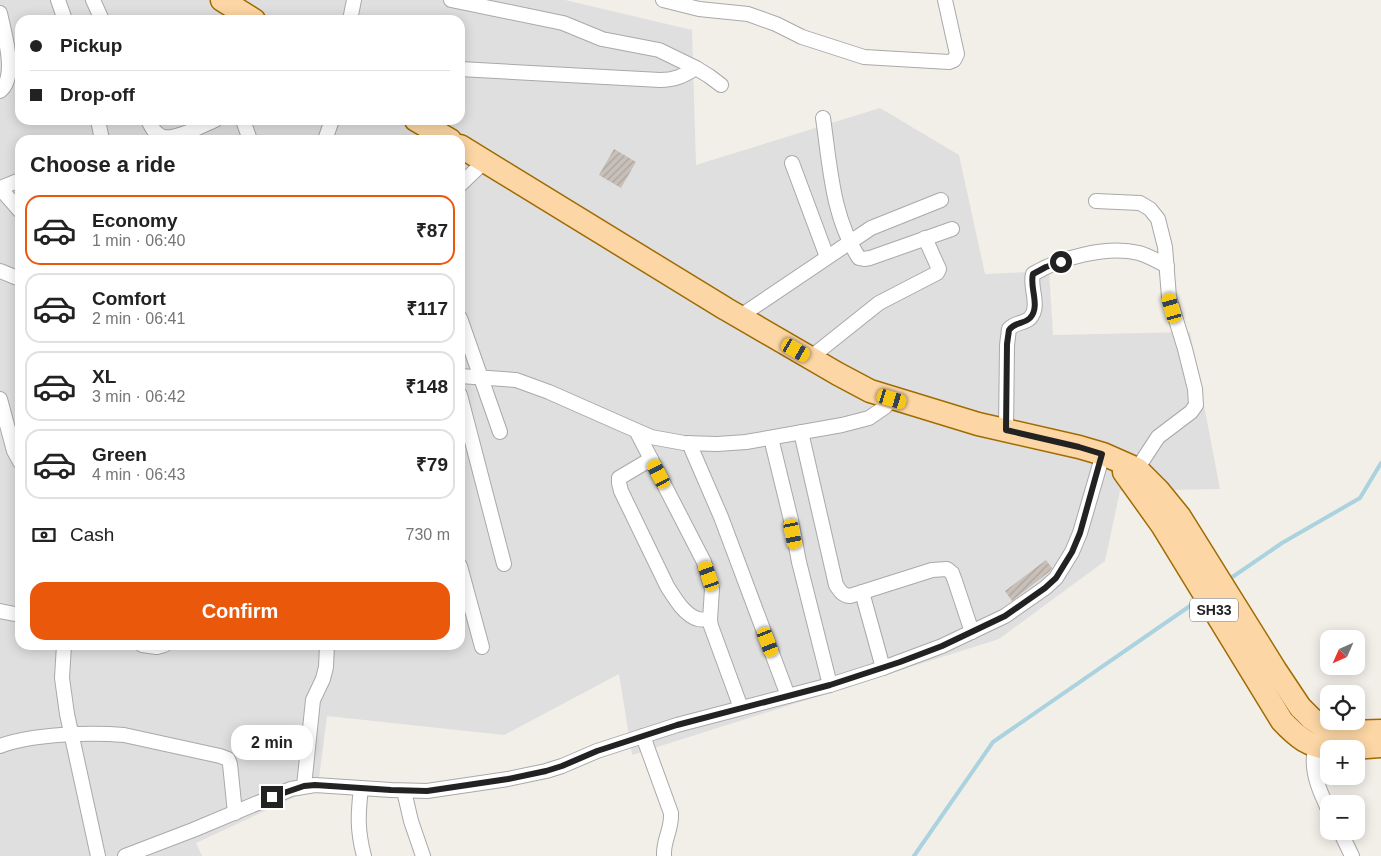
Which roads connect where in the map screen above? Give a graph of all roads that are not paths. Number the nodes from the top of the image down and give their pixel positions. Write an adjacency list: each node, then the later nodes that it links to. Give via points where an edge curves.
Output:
1 (93, 0): 10 (street)
2 (222, 0): 11 (main road)
3 (354, 0): 12 (street)
4 (451, 0): 14 (street, via 563,23 602,38 659,50)
5 (663, 0): 6 (street, via 699,9 748,14 802,37 864,57 949,62 957,54)
6 (945, 0)
7 (60, 1): 9 (street)
8 (0, 12): 13 (street)
9 (64, 15)
10 (100, 15)
11 (246, 15)
12 (351, 15)
13 (14, 61): 17 (street, via 8,80)
14 (696, 68): 15 (street, via 673,80); 16 (street)
15 (465, 69)
16 (721, 86)
17 (0, 91)
18 (823, 118): 36 (street, via 833,189)
19 (151, 125): 22 (street)
20 (202, 125): 23 (street)
21 (424, 125): 24 (main road)
22 (159, 135)
23 (178, 135)
24 (442, 135)
25 (465, 149): 26 (main road, SH33)
26 (485, 161): 28 (street); 41 (main road, SH33)
27 (792, 163): 37 (street)
28 (465, 180)
29 (15, 182): 30 (street)
30 (0, 188): 33 (street)
31 (941, 200): 36 (street, via 871,228)
32 (1096, 201): 38 (street, via 1140,203 1150,209 1158,219)
33 (15, 205)
34 (952, 229): 35 (street)
35 (925, 238): 36 (street, via 864,259 859,258); 43 (street, via 938,263 937,273 879,303)
36 (849, 242): 37 (street)
37 (827, 257): 41 (street)
38 (1167, 266): 49 (street, via 1137,253 1102,252 1075,256 1033,274 1034,312 1029,319 1009,330); 57 (street, via 1169,298 1184,344 1196,405 1158,437)
39 (0, 272): 40 (street)
40 (15, 277)
41 (740, 317): 43 (main road, SH33)
42 (465, 333): 45 (street)
43 (810, 358): 47 (main road, SH33, via 854,383)
44 (465, 376): 45 (street)
45 (480, 377): 50 (street); 51 (street, via 505,378 534,386)
46 (0, 399): 55 (street)
47 (892, 399): 49 (main road, SH33); 52 (street, via 869,418)
48 (465, 414): 59 (street)
49 (1006, 430): 57 (main road, SH33, via 1079,447)
50 (500, 432)
51 (637, 432): 54 (street, via 666,441); 56 (street)
52 (801, 432): 53 (street); 61 (street, via 836,585 845,595)
53 (771, 438): 54 (street, via 733,443); 70 (street)
54 (689, 443): 71 (street)
55 (15, 452)
56 (651, 459): 64 (street, via 704,562 712,589); 64 (street, via 619,478 621,491 674,597 696,619)
57 (1119, 461): 58 (main road, SH33, via 1158,490); 65 (street, via 1064,566 1045,588 1022,606)
58 (1171, 521): 76 (main road, SH33); 78 (main road, SH33, via 1282,721 1304,741)
59 (504, 564)
60 (465, 584): 66 (street)
61 (862, 592): 65 (street, via 932,570 947,569 952,573); 69 (street)
62 (0, 611): 63 (street)
63 (15, 614)
64 (710, 620): 72 (street)
65 (972, 632): 69 (street)
66 (482, 647)
67 (64, 650): 74 (street, via 62,678)
68 (326, 650): 83 (street, via 323,679 315,693 312,708)
69 (883, 668): 70 (street)
70 (830, 685): 71 (street)
71 (788, 696): 72 (street)
72 (741, 708): 75 (street)
73 (1381, 731): 77 (main road, SH33, via 1348,732)
74 (71, 735): 79 (street); 87 (street, via 124,735 228,759); 89 (street)
75 (644, 736): 85 (street, via 546,771 492,782); 93 (street, via 671,813 672,825 666,838)
76 (1324, 740)
77 (1328, 740)
78 (1320, 741)
79 (0, 746)
80 (1381, 746): 82 (main road)
81 (1320, 747): 86 (street, via 1314,754 1316,782)
82 (1365, 747)
83 (304, 786): 84 (street); 87 (street)
84 (361, 788): 85 (street); 91 (street, via 357,816)
85 (404, 791): 92 (street)
86 (1322, 795)
87 (235, 813): 90 (street)
88 (1344, 840): 94 (street)
89 (98, 856)
90 (127, 856)
91 (364, 856)
92 (424, 856)
93 (664, 856)
94 (1352, 856)

